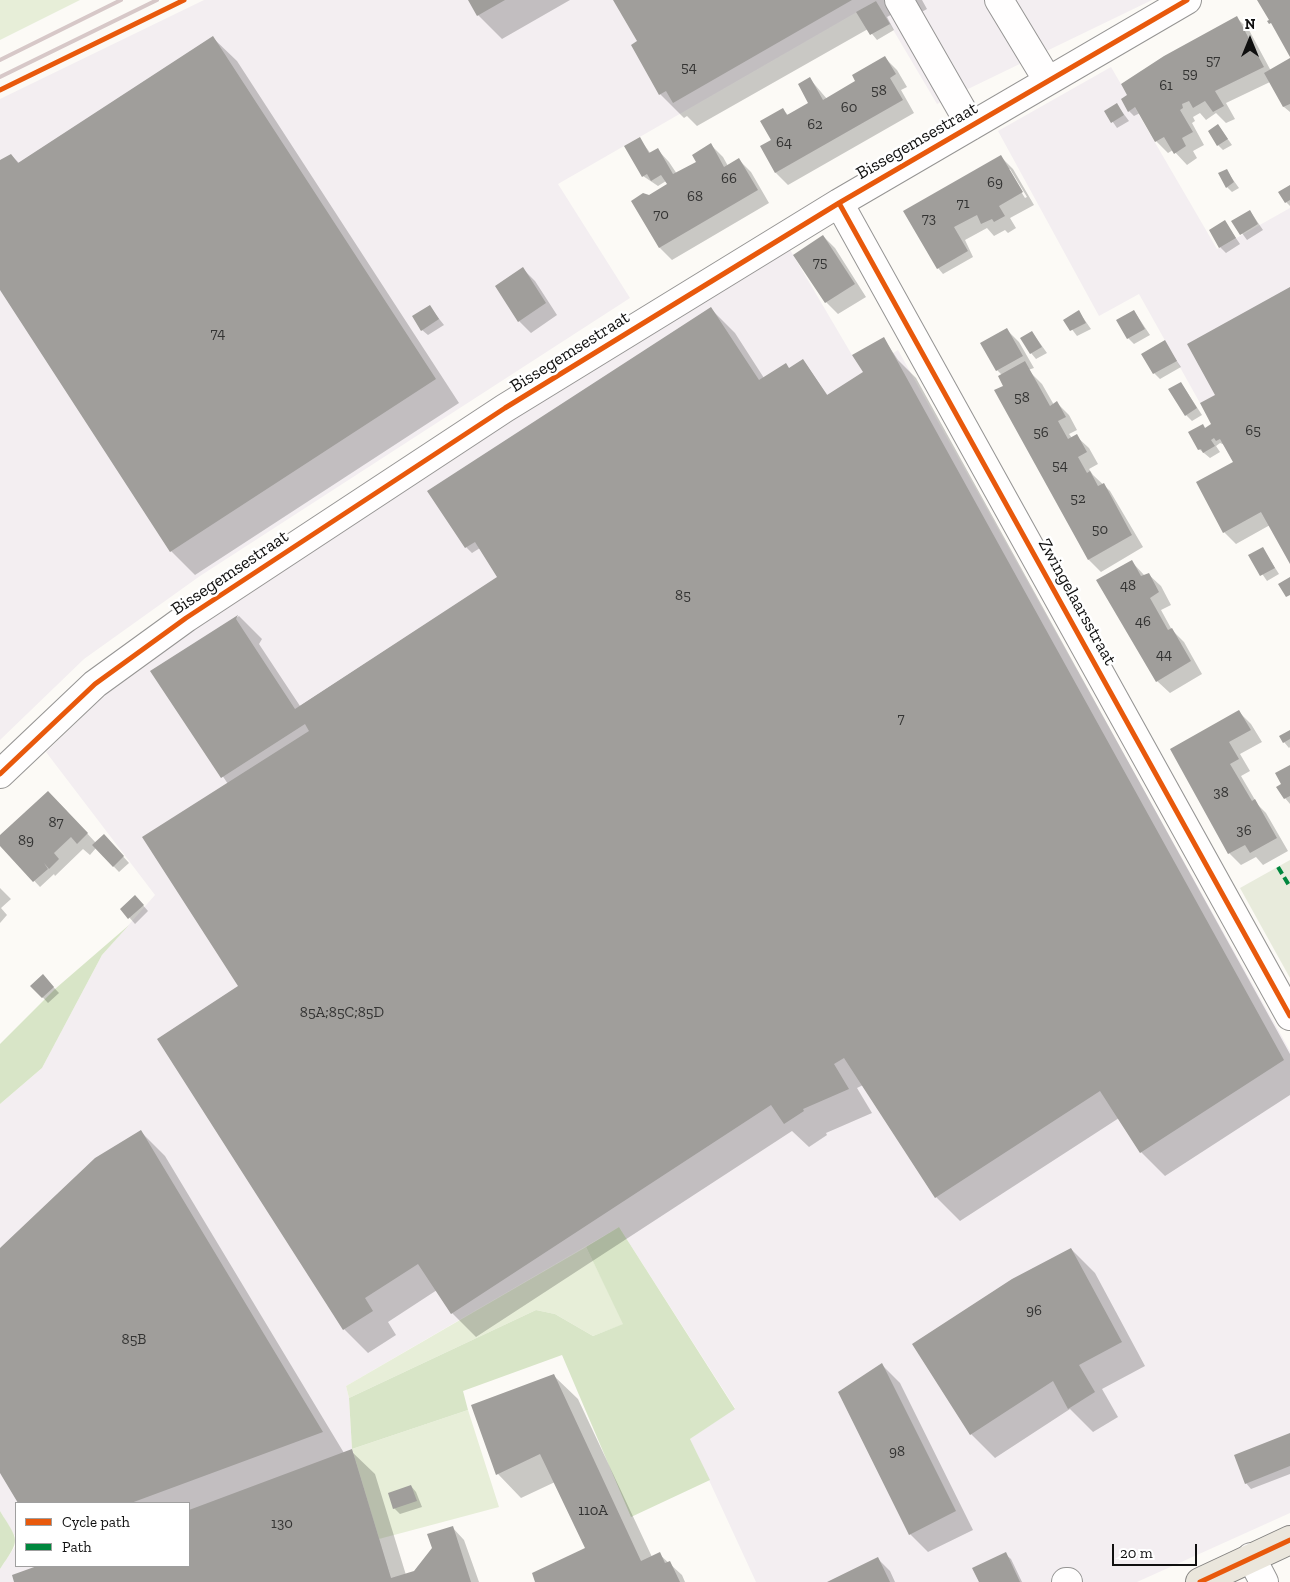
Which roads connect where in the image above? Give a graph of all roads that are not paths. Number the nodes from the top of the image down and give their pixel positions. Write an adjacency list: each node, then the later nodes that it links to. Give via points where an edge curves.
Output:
1 (899, 0): 5 (street)
2 (999, 0): 4 (street)
3 (1187, 0): 4 (street, Bissegemsestraat)
4 (1048, 81): 5 (street, Bissegemsestraat)
5 (971, 126): 6 (street, Bissegemsestraat)
6 (839, 203): 7 (street, Bissegemsestraat, via 505,408 186,618 95,684); 8 (street, Zwingelaarsstraat)
7 (0, 774)
8 (1290, 1016)
9 (1290, 1540): 10 (main road)
10 (1251, 1557): 11 (main road); 12 (street)
11 (1200, 1582)
12 (1264, 1582)

